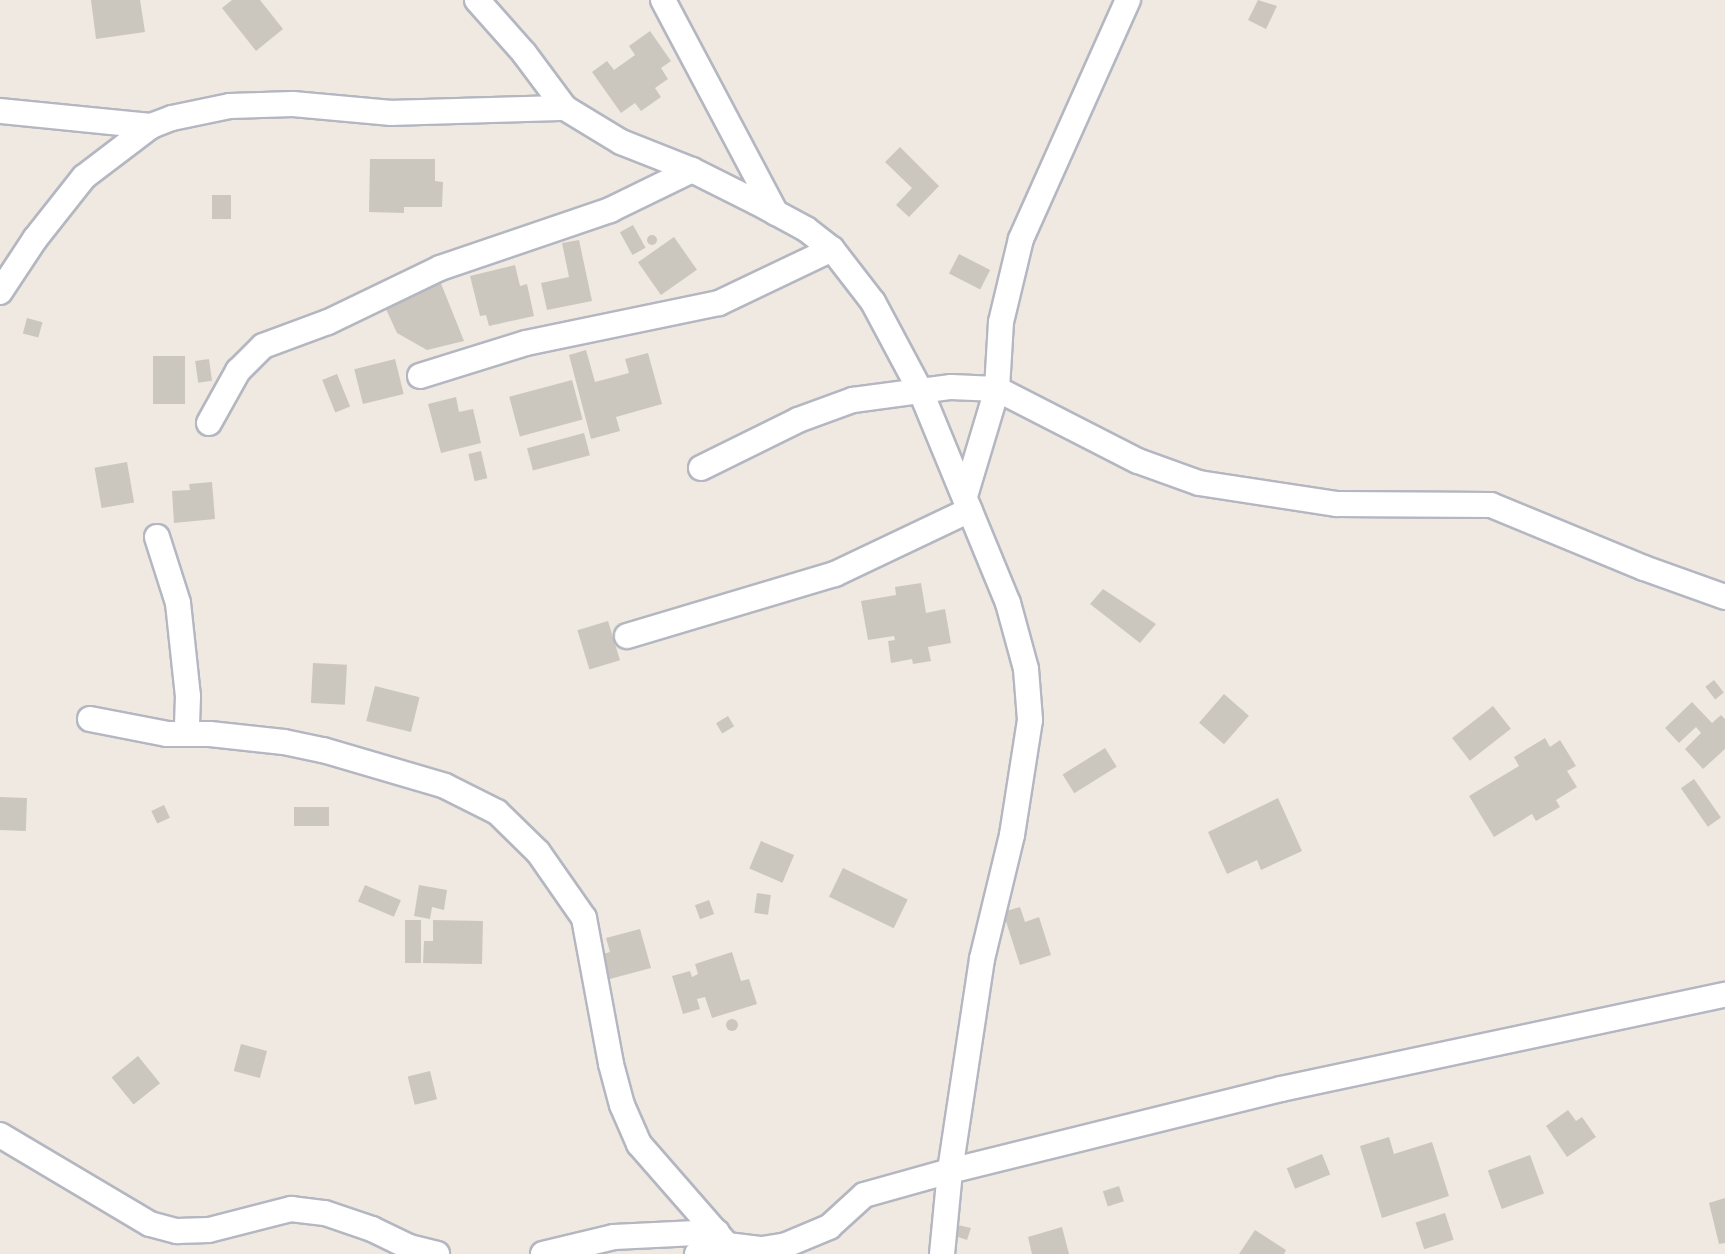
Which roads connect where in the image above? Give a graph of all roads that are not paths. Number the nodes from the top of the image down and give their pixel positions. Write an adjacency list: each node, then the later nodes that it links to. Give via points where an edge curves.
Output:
1 (477, 0): 4 (street)
2 (663, 0): 8 (street)
3 (1128, 0): 12 (street, via 1021,239 1001,322)
4 (565, 108): 6 (street, via 392,113 293,104 230,106); 7 (street, via 621,142)
5 (0, 111): 6 (street)
6 (151, 126): 10 (street, via 84,177)
7 (692, 170): 8 (street); 14 (street, via 610,210 440,268 328,322 263,346 239,371)
8 (776, 213): 9 (street)
9 (832, 249): 11 (street, via 719,303 526,343); 13 (street, via 873,302)
10 (0, 292)
11 (420, 376)
12 (997, 389): 13 (street, via 968,386); 16 (street); 18 (street, via 1138,461 1199,483 1337,504 1491,505)
13 (920, 392): 15 (street, via 853,400 798,420); 16 (street)
14 (209, 423)
15 (701, 468)
16 (967, 503): 19 (street, via 835,574); 24 (street, via 1008,603 1026,669 1030,720 1012,835 982,959)
17 (158, 537): 21 (street, via 178,604 188,696)
18 (1725, 597)
19 (627, 636)
20 (90, 719): 21 (street)
21 (187, 734): 25 (street, via 323,750 445,786 497,812 538,852 584,918 611,1064 639,1144)
22 (1725, 995): 24 (street, via 1280,1089)
23 (0, 1135): 27 (street, via 150,1224 177,1231 208,1230 291,1209 325,1213)
24 (950, 1171): 26 (street, via 864,1195 829,1227); 30 (street)
25 (722, 1239): 26 (street); 28 (street, via 614,1237); 29 (street)
26 (771, 1251)
27 (437, 1254)
28 (543, 1254)
29 (697, 1254)
30 (942, 1254)

